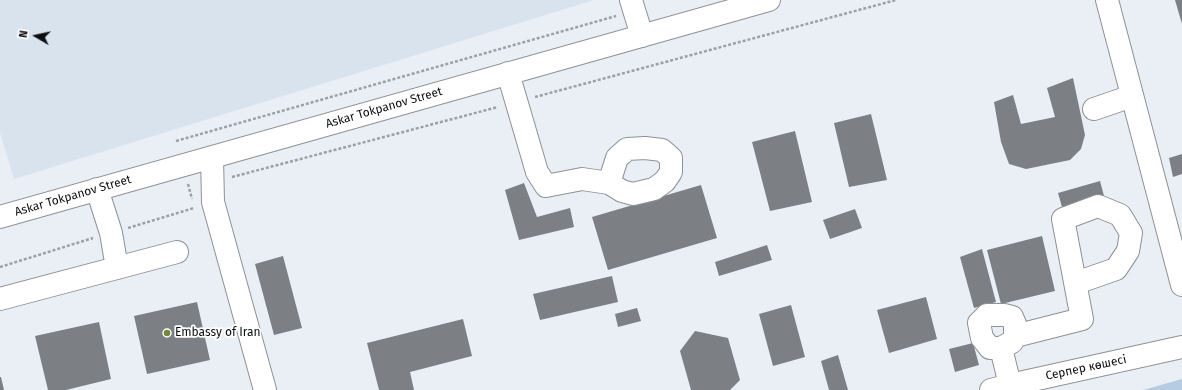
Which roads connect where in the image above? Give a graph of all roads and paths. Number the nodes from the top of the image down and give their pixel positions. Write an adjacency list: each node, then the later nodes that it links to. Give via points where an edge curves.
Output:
1 (769, 0): 5 (street, Askar Tokpanov Street)
2 (896, 0): 8 (path)
3 (1107, 0): 7 (street)
4 (632, 5): 5 (street); 10 (path)
5 (642, 36): 6 (street, Askar Tokpanov Street)
6 (508, 73): 8 (street); 11 (street, Askar Tokpanov Street)
7 (1132, 96): 9 (street); 22 (street)
8 (516, 102): 12 (path); 14 (street, via 538,172 546,186 582,179)
9 (1094, 109)
10 (176, 141)
11 (212, 157): 15 (street, Askar Tokpanov Street); 26 (street, via 213,202)
12 (229, 179)
13 (187, 182): 17 (path, via 195,208)
14 (609, 182)
15 (97, 189): 16 (street, Askar Tokpanov Street); 17 (street)
16 (0, 217)
17 (111, 233): 19 (path); 20 (street)
18 (177, 252): 20 (street)
19 (0, 267)
20 (117, 268): 23 (street)
21 (1076, 283): 25 (street, via 1082,319 1008,342)
22 (1182, 285)
23 (0, 299)
24 (1182, 347): 25 (street, Серпер көшесі)
25 (1000, 387)
26 (265, 390)

